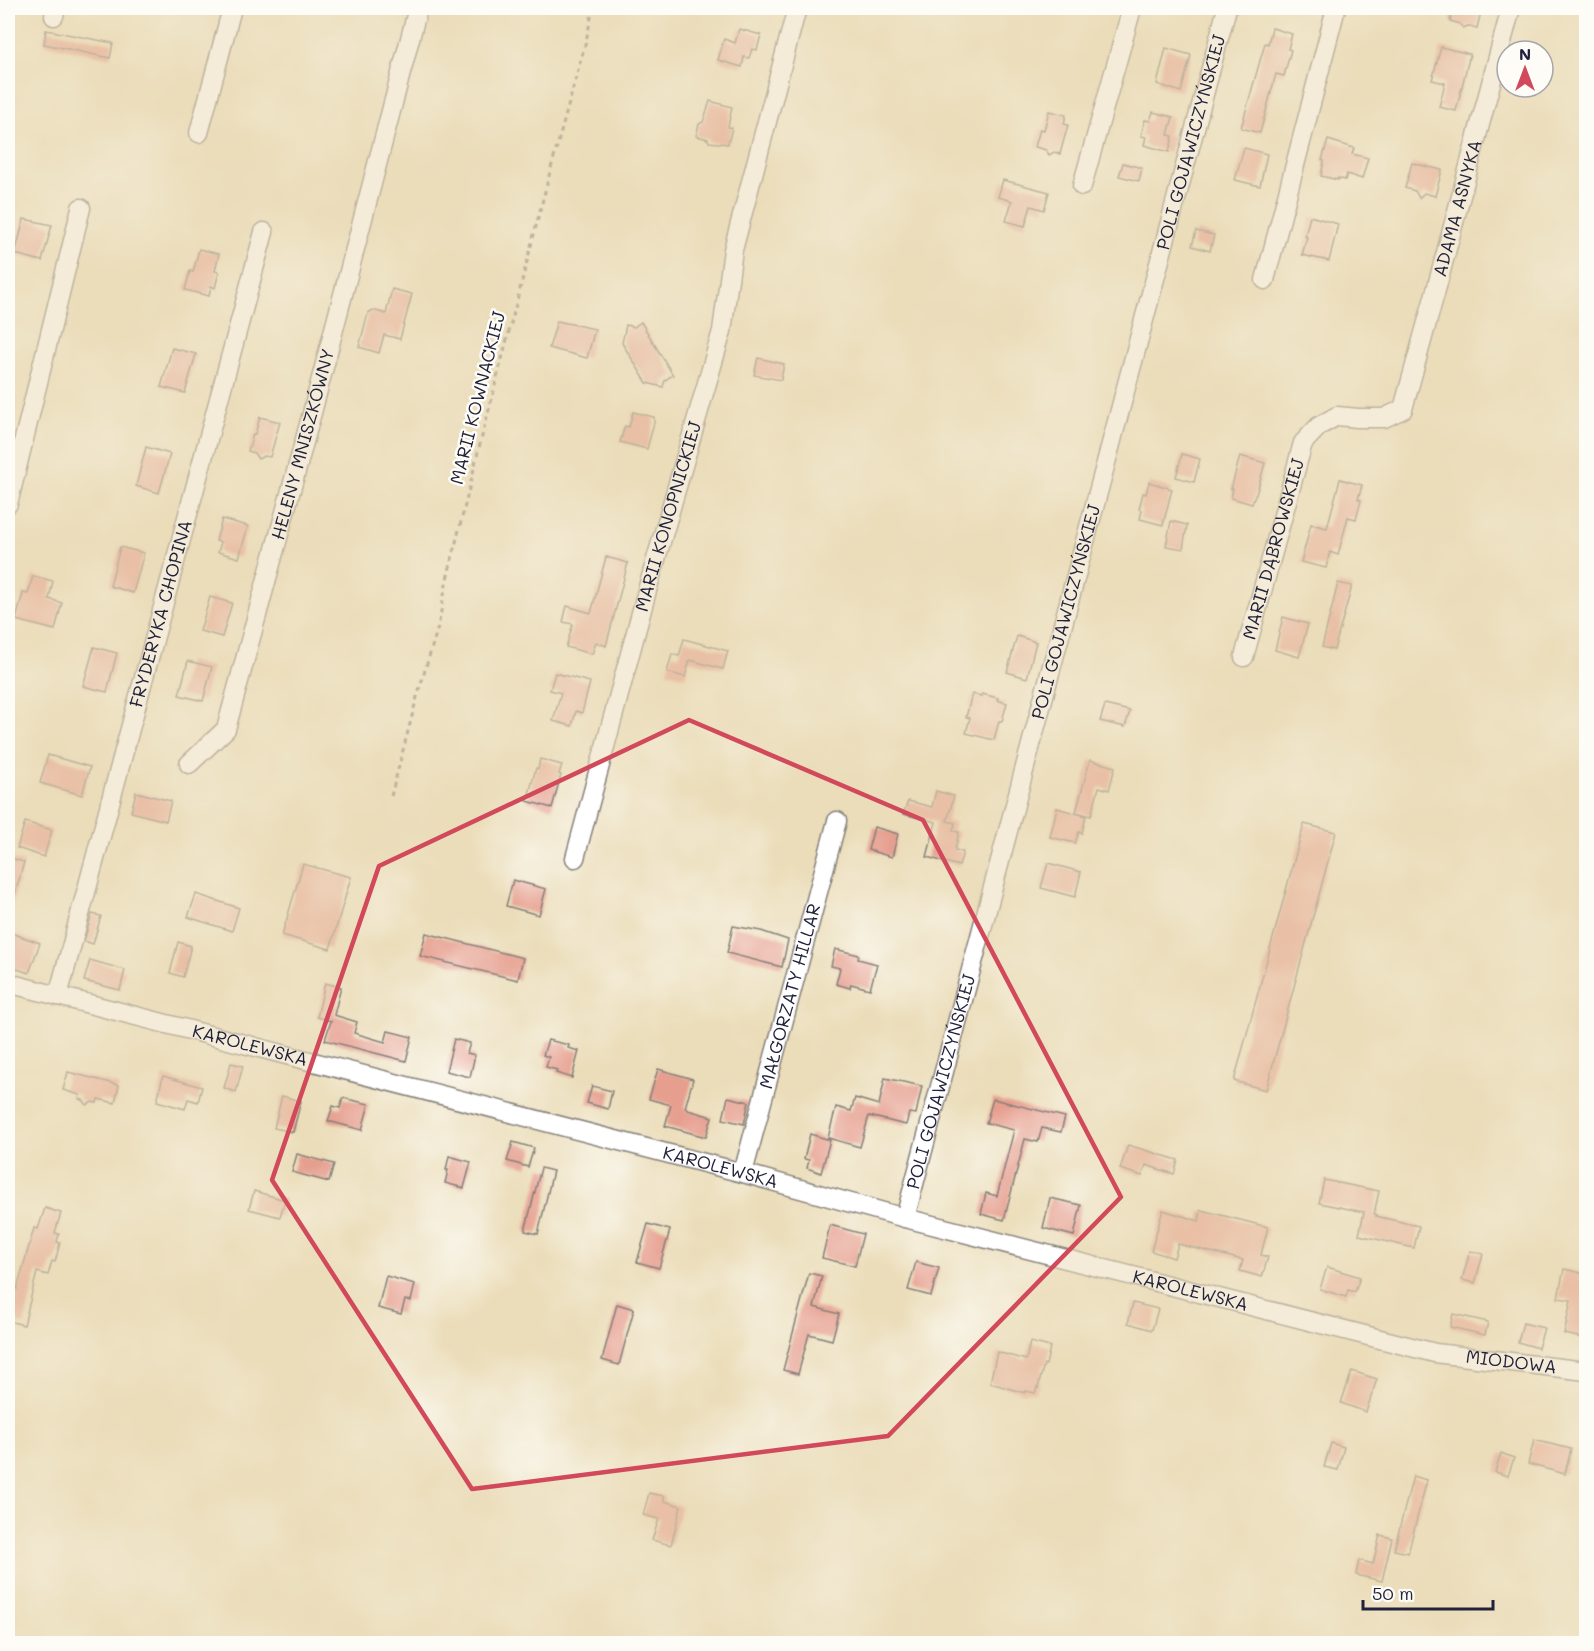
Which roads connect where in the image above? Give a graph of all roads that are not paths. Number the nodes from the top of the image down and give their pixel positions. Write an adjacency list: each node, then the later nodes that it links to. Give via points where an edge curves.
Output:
1 (232, 8): 8 (street)
2 (418, 8): 16 (street, HELENY MNISZKÓWNY, via 226,729)
3 (797, 8): 18 (street, MARII KONOPNICKIEJ, via 733,250 722,331)
4 (1132, 8): 9 (street)
5 (1227, 8): 22 (street, POLI GOJAWICZYŃSKIEJ)
6 (1336, 8): 12 (street)
7 (1511, 8): 13 (street, ADAMA ASNYKA)
8 (199, 133)
9 (1082, 186)
10 (81, 208): 14 (street)
11 (264, 232): 20 (street, FRYDERYKA CHOPINA)
12 (1265, 280)
13 (1403, 409): 15 (street, MARII DĄBROWSKIEJ, via 1384,418 1337,416 1303,442)
14 (8, 504)
15 (1244, 657)
16 (189, 764)
17 (837, 821): 21 (street, MAŁGORZATY HILLAR)
18 (575, 858)
19 (8, 983): 20 (street, KAROLEWSKA)
20 (58, 996): 21 (street, KAROLEWSKA)
21 (743, 1173): 22 (street, KAROLEWSKA)
22 (905, 1218): 23 (street, KAROLEWSKA)
23 (1435, 1353): 24 (street, MIODOWA)
24 (1587, 1371)

